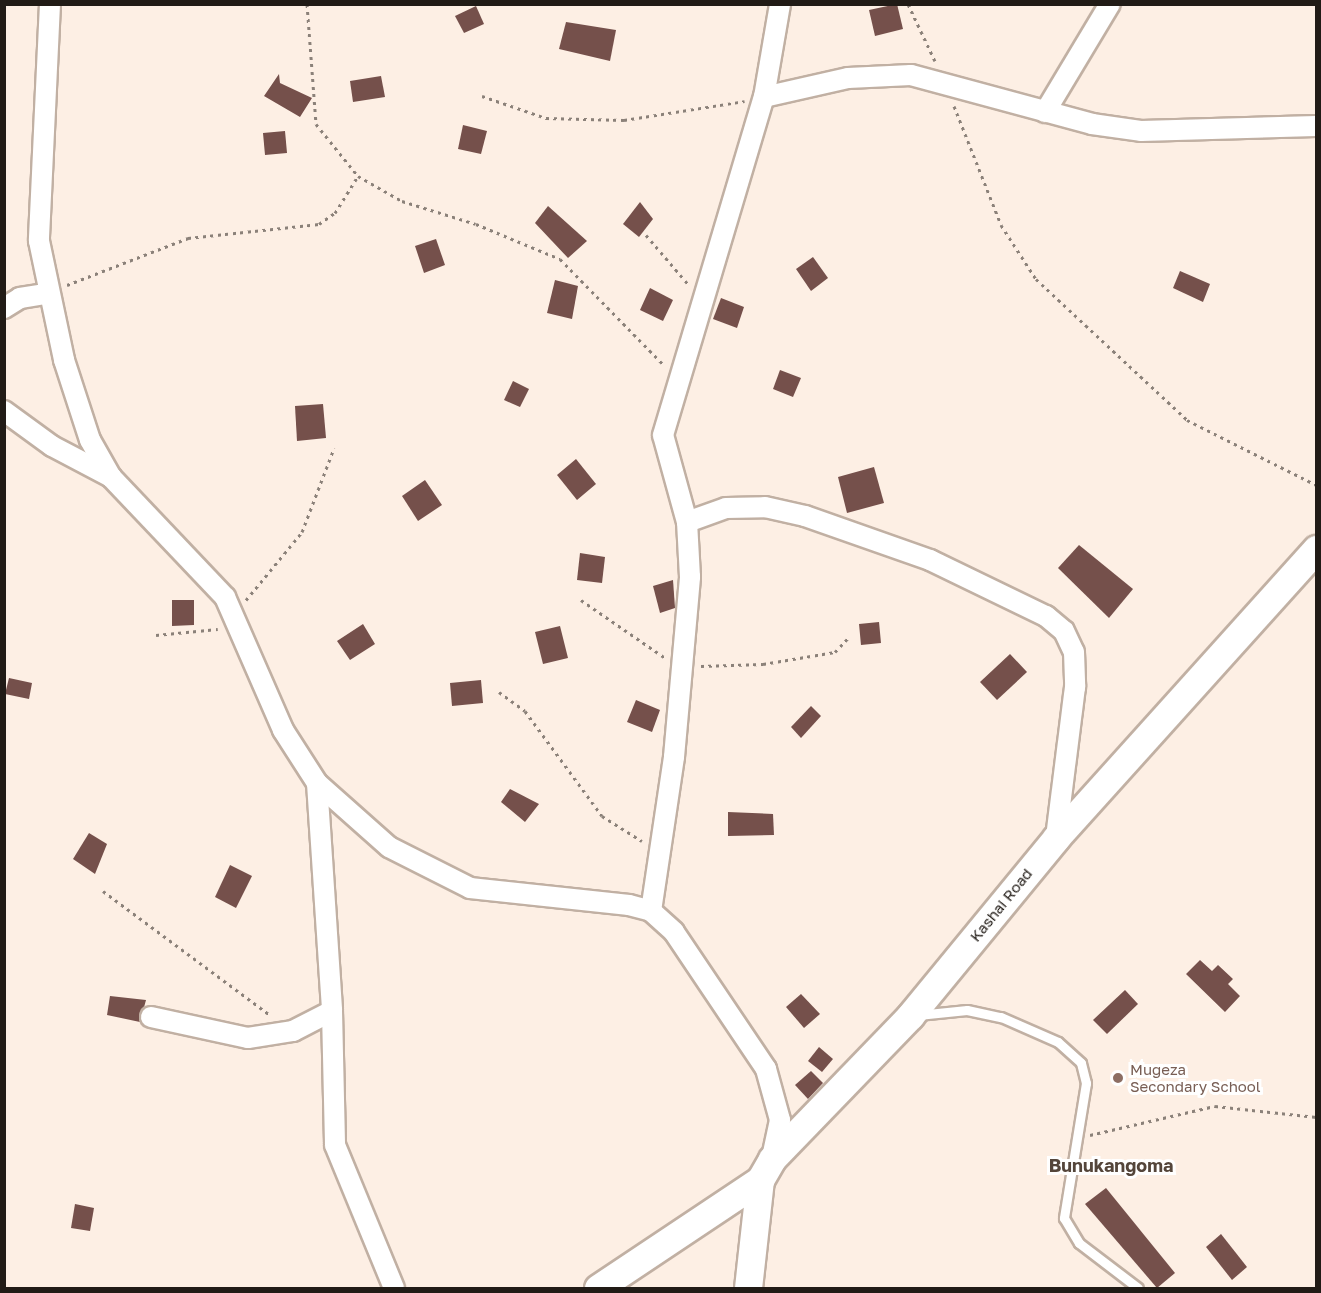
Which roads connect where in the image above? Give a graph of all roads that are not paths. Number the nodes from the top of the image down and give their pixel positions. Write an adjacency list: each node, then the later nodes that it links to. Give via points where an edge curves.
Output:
1 (50, 4): 7 (street, via 39,241)
2 (780, 4): 4 (street)
3 (1110, 4): 5 (street)
4 (764, 97): 5 (street, via 879,75 945,82); 11 (street, via 666,414 664,451)
5 (1045, 112): 6 (street, via 1141,130)
6 (1317, 126)
7 (46, 294): 8 (street, via 20,298); 10 (street, via 90,440)
8 (4, 308)
9 (4, 411): 10 (street, via 52,446)
10 (111, 477): 13 (street, via 145,519 200,565 234,614 283,730)
11 (687, 522): 14 (street, via 726,508 765,507 806,516 930,560 1046,616 1064,631 1074,652 1075,687); 15 (street, via 690,577 674,757)
12 (1317, 549): 14 (street, Kashai Road)
13 (317, 783): 15 (street, via 389,848 470,888); 16 (street)
14 (1056, 838): 17 (street, Kashai Road)
15 (651, 911): 19 (street, via 686,948 766,1069 780,1119)
16 (332, 1011): 18 (street, via 293,1031 248,1038); 20 (street, via 335,1145)
17 (910, 1016): 19 (street, Kashai Road); 23 (lane, via 968,1010 1000,1017 1058,1042 1081,1063 1086,1083 1064,1218 1079,1243)
18 (151, 1017)
19 (766, 1169): 21 (street, Kashai Road); 22 (street)
20 (394, 1288)
21 (598, 1288)
22 (748, 1288)
23 (1138, 1288)

